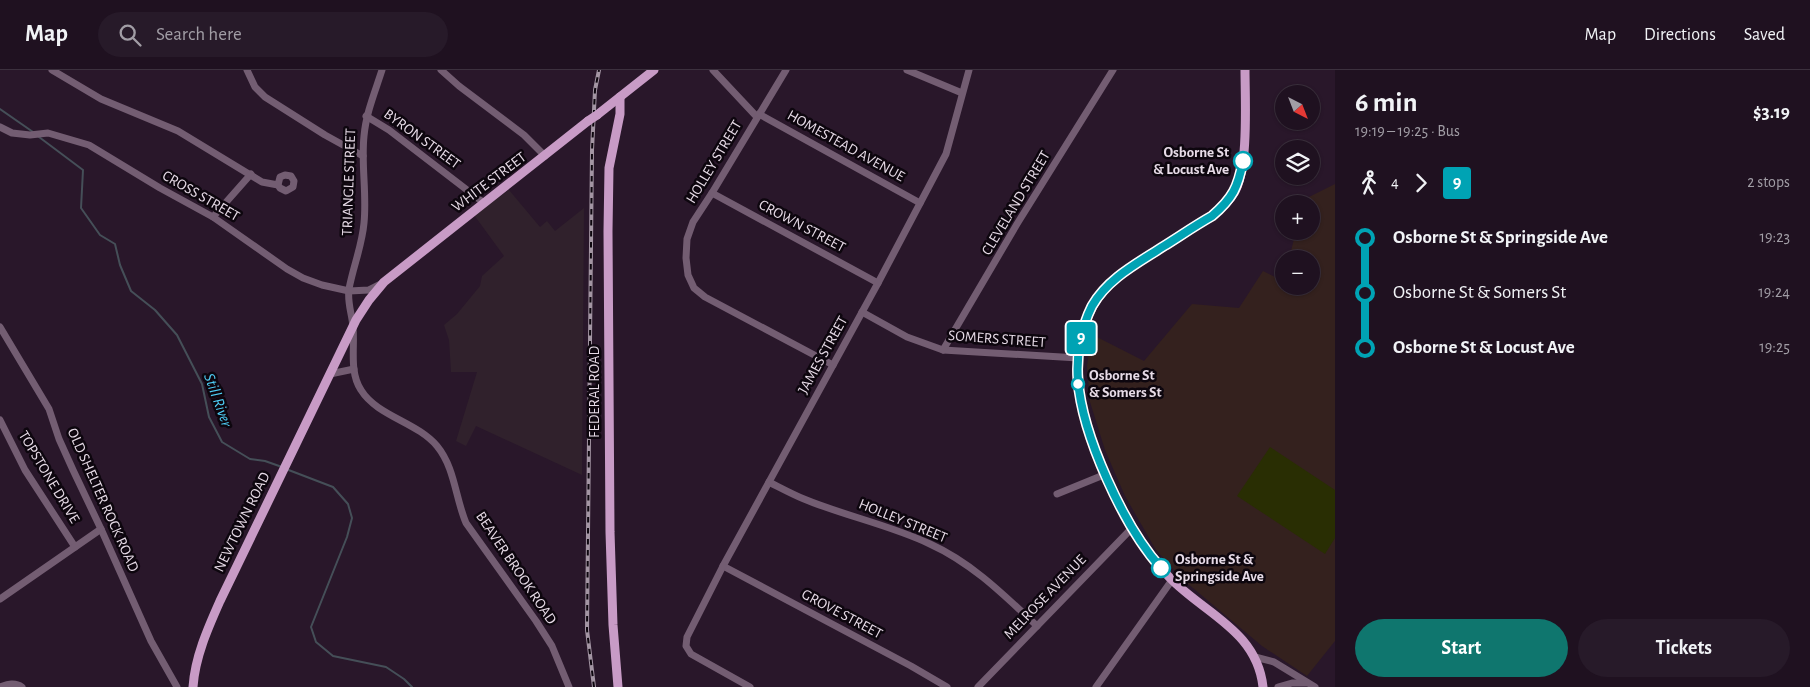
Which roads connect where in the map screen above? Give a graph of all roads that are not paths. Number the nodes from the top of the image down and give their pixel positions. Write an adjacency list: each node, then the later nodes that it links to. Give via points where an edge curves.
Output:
1 (52, 70): 19 (street, via 101,99 178,131)
2 (247, 70): 17 (street, via 255,87 265,97)
3 (382, 70): 14 (street, TRIANGLE STREET)
4 (441, 70): 18 (street, via 524,135)
5 (654, 70): 13 (main road, WHITE STREET)
6 (713, 70): 15 (street, HOMESTEAD AVENUE)
7 (786, 70): 15 (street, HOLLEY STREET)
8 (907, 70): 12 (street)
9 (969, 70): 12 (street, JAMES STREET)
10 (1113, 70): 31 (street, CLEVELAND STREET)
11 (1244, 70): 32 (main road, via 1243,161 1234,193 1212,216 1113,281 1092,306 1084,325)
12 (962, 93): 23 (street, JAMES STREET, via 946,154)
13 (620, 97): 18 (main road, WHITE STREET, bridge); 54 (main road, FEDERAL ROAD, via 620,114 609,168 608,231 610,532)
14 (366, 116): 17 (street, TRIANGLE STREET); 22 (street, BYRON STREET)
15 (758, 116): 21 (street, HOLLEY STREET); 23 (street, HOMESTEAD AVENUE)
16 (0, 127): 24 (street, CROSS STREET, via 12,133 48,133 89,145)
17 (363, 156): 27 (street, TRIANGLE STREET, via 364,223)
18 (545, 156): 22 (main road, WHITE STREET)
19 (251, 174): 20 (street, via 262,182); 24 (street)
20 (278, 185)
21 (712, 194): 26 (street, CROWN STREET); 33 (street, HOLLEY STREET, via 693,222 687,239 688,276 694,288)
22 (484, 203): 25 (main road, WHITE STREET)
23 (920, 203): 26 (street, JAMES STREET)
24 (213, 217): 27 (street, CROSS STREET, via 303,278)
25 (384, 282): 27 (street, CROSS STREET, via 369,290); 29 (main road, WHITE STREET)
26 (878, 283): 28 (street, JAMES STREET)
27 (349, 291): 29 (street, TRIANGLE STREET)
28 (862, 312): 31 (street, SOMERS STREET, via 907,337); 33 (street, JAMES STREET)
29 (353, 326): 34 (street, BEAVER BROOK ROAD); 35 (main road, NEWTOWN ROAD)
30 (0, 327): 41 (street, OLD SHELTER ROCK ROAD, via 49,408 59,439)
31 (943, 350): 32 (street, SOMERS STREET)
32 (1078, 358): 37 (main road, via 1081,401)
33 (832, 365): 38 (street, JAMES STREET)
34 (354, 369): 35 (street); 53 (street, BEAVER BROOK ROAD, via 355,378 367,398 425,434 444,456 466,523 552,646)
35 (330, 374): 52 (main road, NEWTOWN ROAD, via 207,628)
36 (0, 420): 42 (street, TOPSTONE DRIVE, via 25,470)
37 (1106, 474): 39 (street); 40 (main road)
38 (769, 482): 43 (street, JAMES STREET); 46 (street, HOLLEY STREET, via 804,499 931,544 987,580)
39 (1057, 494)
40 (1132, 528): 44 (main road); 46 (street, MELROSE AVENUE)
41 (102, 530): 42 (street); 51 (street, OLD SHELTER ROCK ROAD, via 151,641)
42 (76, 546): 45 (street)
43 (723, 566): 55 (street, JAMES STREET, via 690,628 686,646 698,660); 56 (street, GROVE STREET)
44 (1172, 580): 47 (main road, via 1242,639); 58 (street)
45 (0, 599)
46 (1037, 626): 57 (street, MELROSE AVENUE)
47 (1255, 657): 48 (street, via 1274,662); 59 (main road)
48 (1307, 683): 60 (street); 61 (street)
49 (0, 687): 50 (street, via 17,684)
50 (22, 687)
51 (177, 687)
52 (193, 687)
53 (568, 687)
54 (618, 687)
55 (750, 687)
56 (948, 687)
57 (978, 687)
58 (1096, 687)
59 (1263, 687)
60 (1278, 687)
61 (1315, 687)

